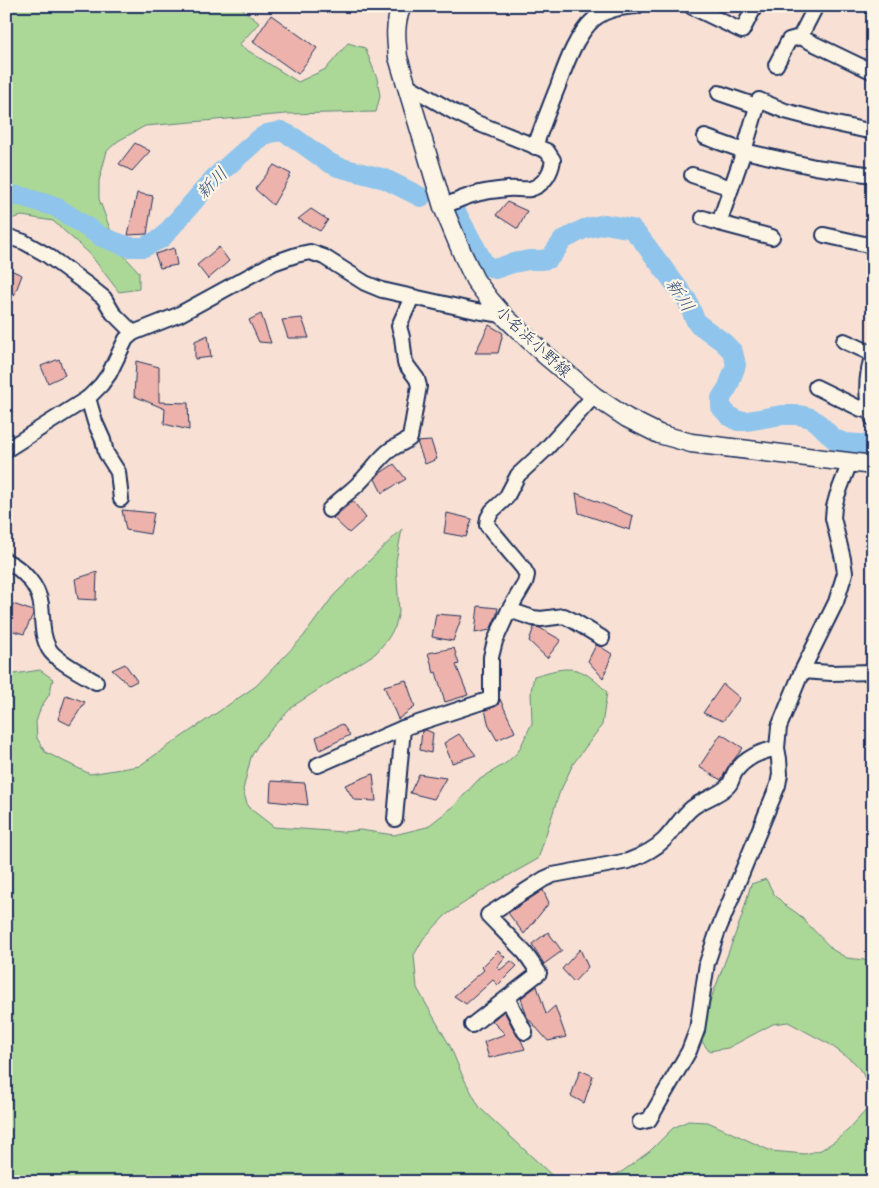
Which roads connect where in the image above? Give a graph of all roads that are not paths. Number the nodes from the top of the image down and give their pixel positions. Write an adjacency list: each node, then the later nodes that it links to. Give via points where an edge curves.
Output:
1 (402, 6): 10 (main road, 小名浜小野線, via 395,34)
2 (637, 6): 15 (street, via 606,12 585,29 569,57)
3 (685, 6): 4 (street)
4 (692, 6): 5 (street, via 742,31)
5 (755, 6)
6 (816, 6): 7 (street)
7 (800, 37): 8 (street, via 789,40); 9 (street)
8 (776, 65)
9 (873, 72)
10 (407, 85): 15 (street, via 476,123); 20 (main road, 小名浜小野線)
11 (719, 93): 12 (street)
12 (758, 106): 13 (street, via 759,100 785,111); 16 (street)
13 (873, 132)
14 (705, 137): 16 (street)
15 (535, 147): 20 (street, via 548,151 554,160 551,171 539,184 530,189 479,193)
16 (744, 151): 18 (street); 19 (street)
17 (692, 175): 19 (street)
18 (873, 176)
19 (731, 188): 22 (street)
20 (443, 207): 28 (main road, 小名浜小野線, via 475,280)
21 (703, 218): 22 (street)
22 (719, 223): 25 (street)
23 (824, 235): 26 (street)
24 (6, 236): 29 (street, via 47,255 89,286 104,298 113,313)
25 (772, 237)
26 (873, 246)
27 (412, 297): 28 (street); 29 (street, via 365,283 324,257 310,252 273,263 178,315); 40 (street, via 399,326 405,363 419,386 410,438 385,455)
28 (503, 314): 33 (main road, 小名浜小野線)
29 (133, 333): 34 (street, via 126,339 109,374)
30 (844, 341): 31 (street)
31 (873, 354): 35 (street, via 866,390)
32 (816, 387): 35 (street)
33 (594, 396): 37 (main road, 小名浜小野線, via 659,434 691,443); 42 (street, via 518,475 506,498 488,518 487,525 526,575 525,583)
34 (88, 398): 36 (street); 39 (street, via 106,453 118,472)
35 (871, 415)
36 (6, 450)
37 (850, 462): 38 (main road, 小名浜小野線); 44 (street, via 836,496 833,518 845,573 836,602)
38 (873, 465)
39 (121, 499)
40 (329, 510)
41 (6, 561): 46 (street, via 14,564 37,590 48,649 54,657)
42 (509, 610): 43 (street, via 541,619 564,616); 47 (street, via 490,656 491,699)
43 (602, 638)
44 (802, 671): 45 (street); 48 (street, via 780,727)
45 (873, 672)
46 (96, 682)
47 (403, 728): 49 (street); 50 (street)
48 (777, 748): 51 (street, via 763,751 740,765 730,784 684,815 656,847 628,861 553,875 488,915 539,972); 54 (street, via 780,759 778,785 709,955 696,1030 689,1051 649,1120)
49 (318, 765)
50 (395, 819)
51 (508, 998): 52 (street); 53 (street)
52 (472, 1025)
53 (525, 1032)
54 (640, 1122)

